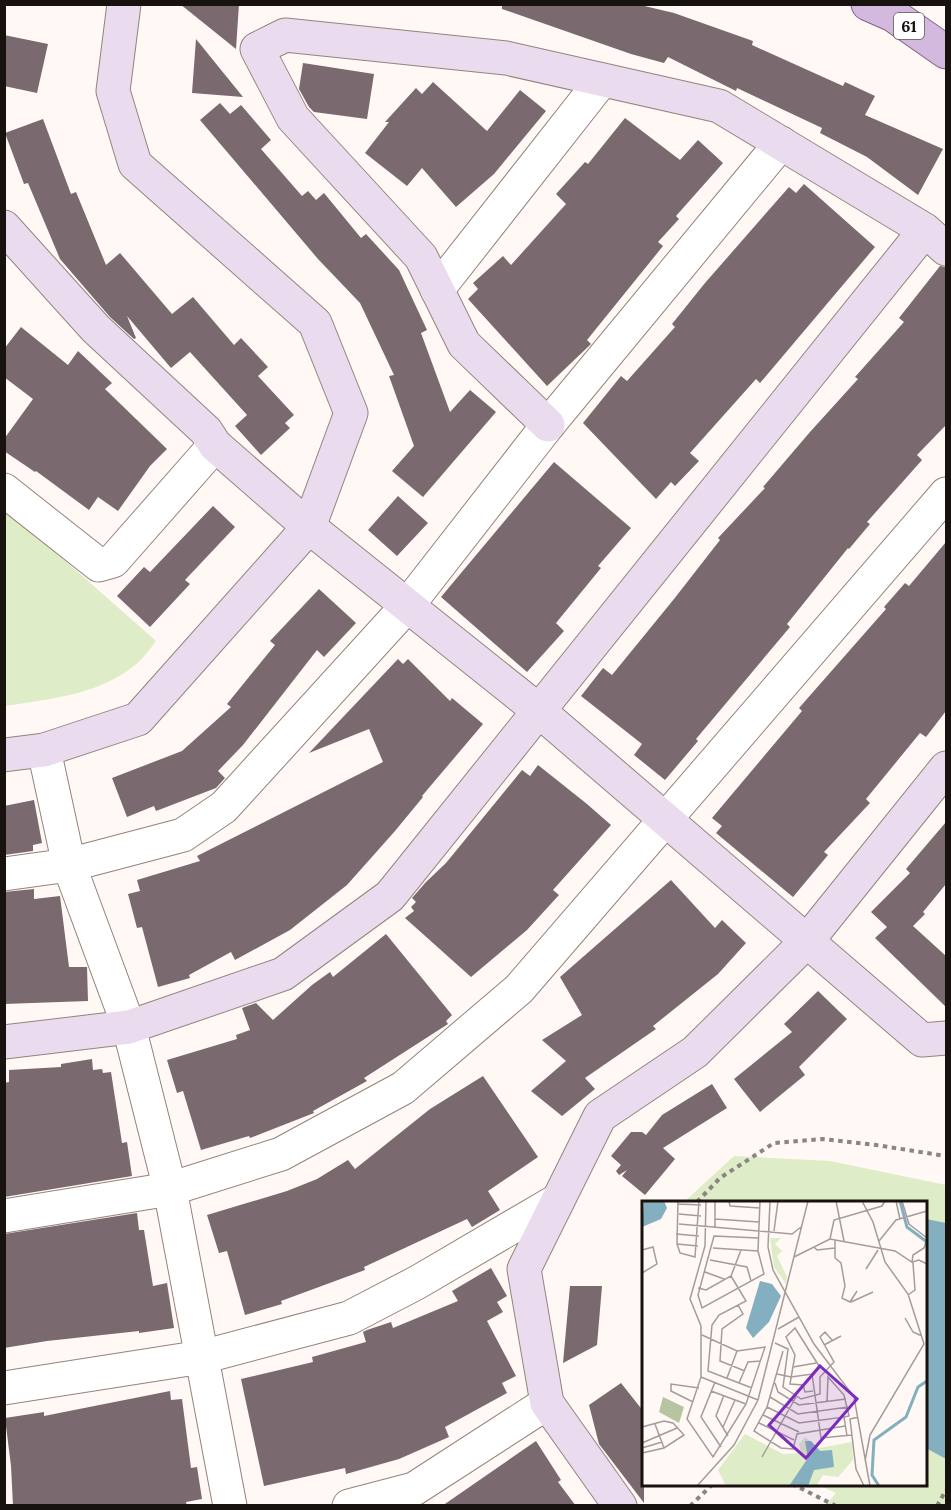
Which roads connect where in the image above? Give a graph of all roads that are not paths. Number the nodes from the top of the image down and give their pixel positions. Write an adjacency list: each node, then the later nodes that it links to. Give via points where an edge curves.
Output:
1 (124, 4): 13 (street, via 113,91 135,164 315,323 351,413)
2 (868, 4): 3 (main road, 61, via 893,15)
3 (946, 52)
4 (602, 80): 5 (street, via 719,106); 8 (street); 8 (street, via 506,58 285,35 258,49 293,118 420,257)
5 (781, 143): 7 (street); 9 (street)
6 (4, 227): 10 (street, via 96,329 206,431)
7 (936, 239): 15 (street)
8 (437, 290): 9 (street, via 464,344)
9 (548, 425): 14 (street)
10 (215, 445): 11 (street, via 113,561 99,565); 13 (street)
11 (4, 490)
12 (946, 494): 19 (street)
13 (309, 527): 14 (street); 16 (street, via 138,719)
14 (407, 606): 15 (street); 20 (street, via 224,807 183,835)
15 (538, 710): 19 (street); 23 (street, via 390,896 283,974)
16 (44, 750): 17 (street); 20 (street)
17 (4, 755)
18 (946, 768): 22 (street)
19 (666, 821): 22 (street); 26 (street, via 519,989 403,1088 281,1154)
20 (69, 865): 21 (street); 23 (street)
21 (4, 874)
22 (807, 941): 24 (street, via 922,1040); 27 (street, via 695,1052 600,1116)
23 (129, 1027): 25 (street); 26 (street)
24 (946, 1038)
25 (4, 1042)
26 (170, 1189): 28 (street); 29 (street)
27 (558, 1200): 29 (street, via 349,1318); 31 (street, via 524,1269)
28 (4, 1216)
29 (202, 1358): 30 (street); 32 (street)
30 (4, 1388)
31 (547, 1403): 33 (street, via 414,1489); 34 (street)
32 (230, 1506)
33 (349, 1506)
34 (620, 1506)

